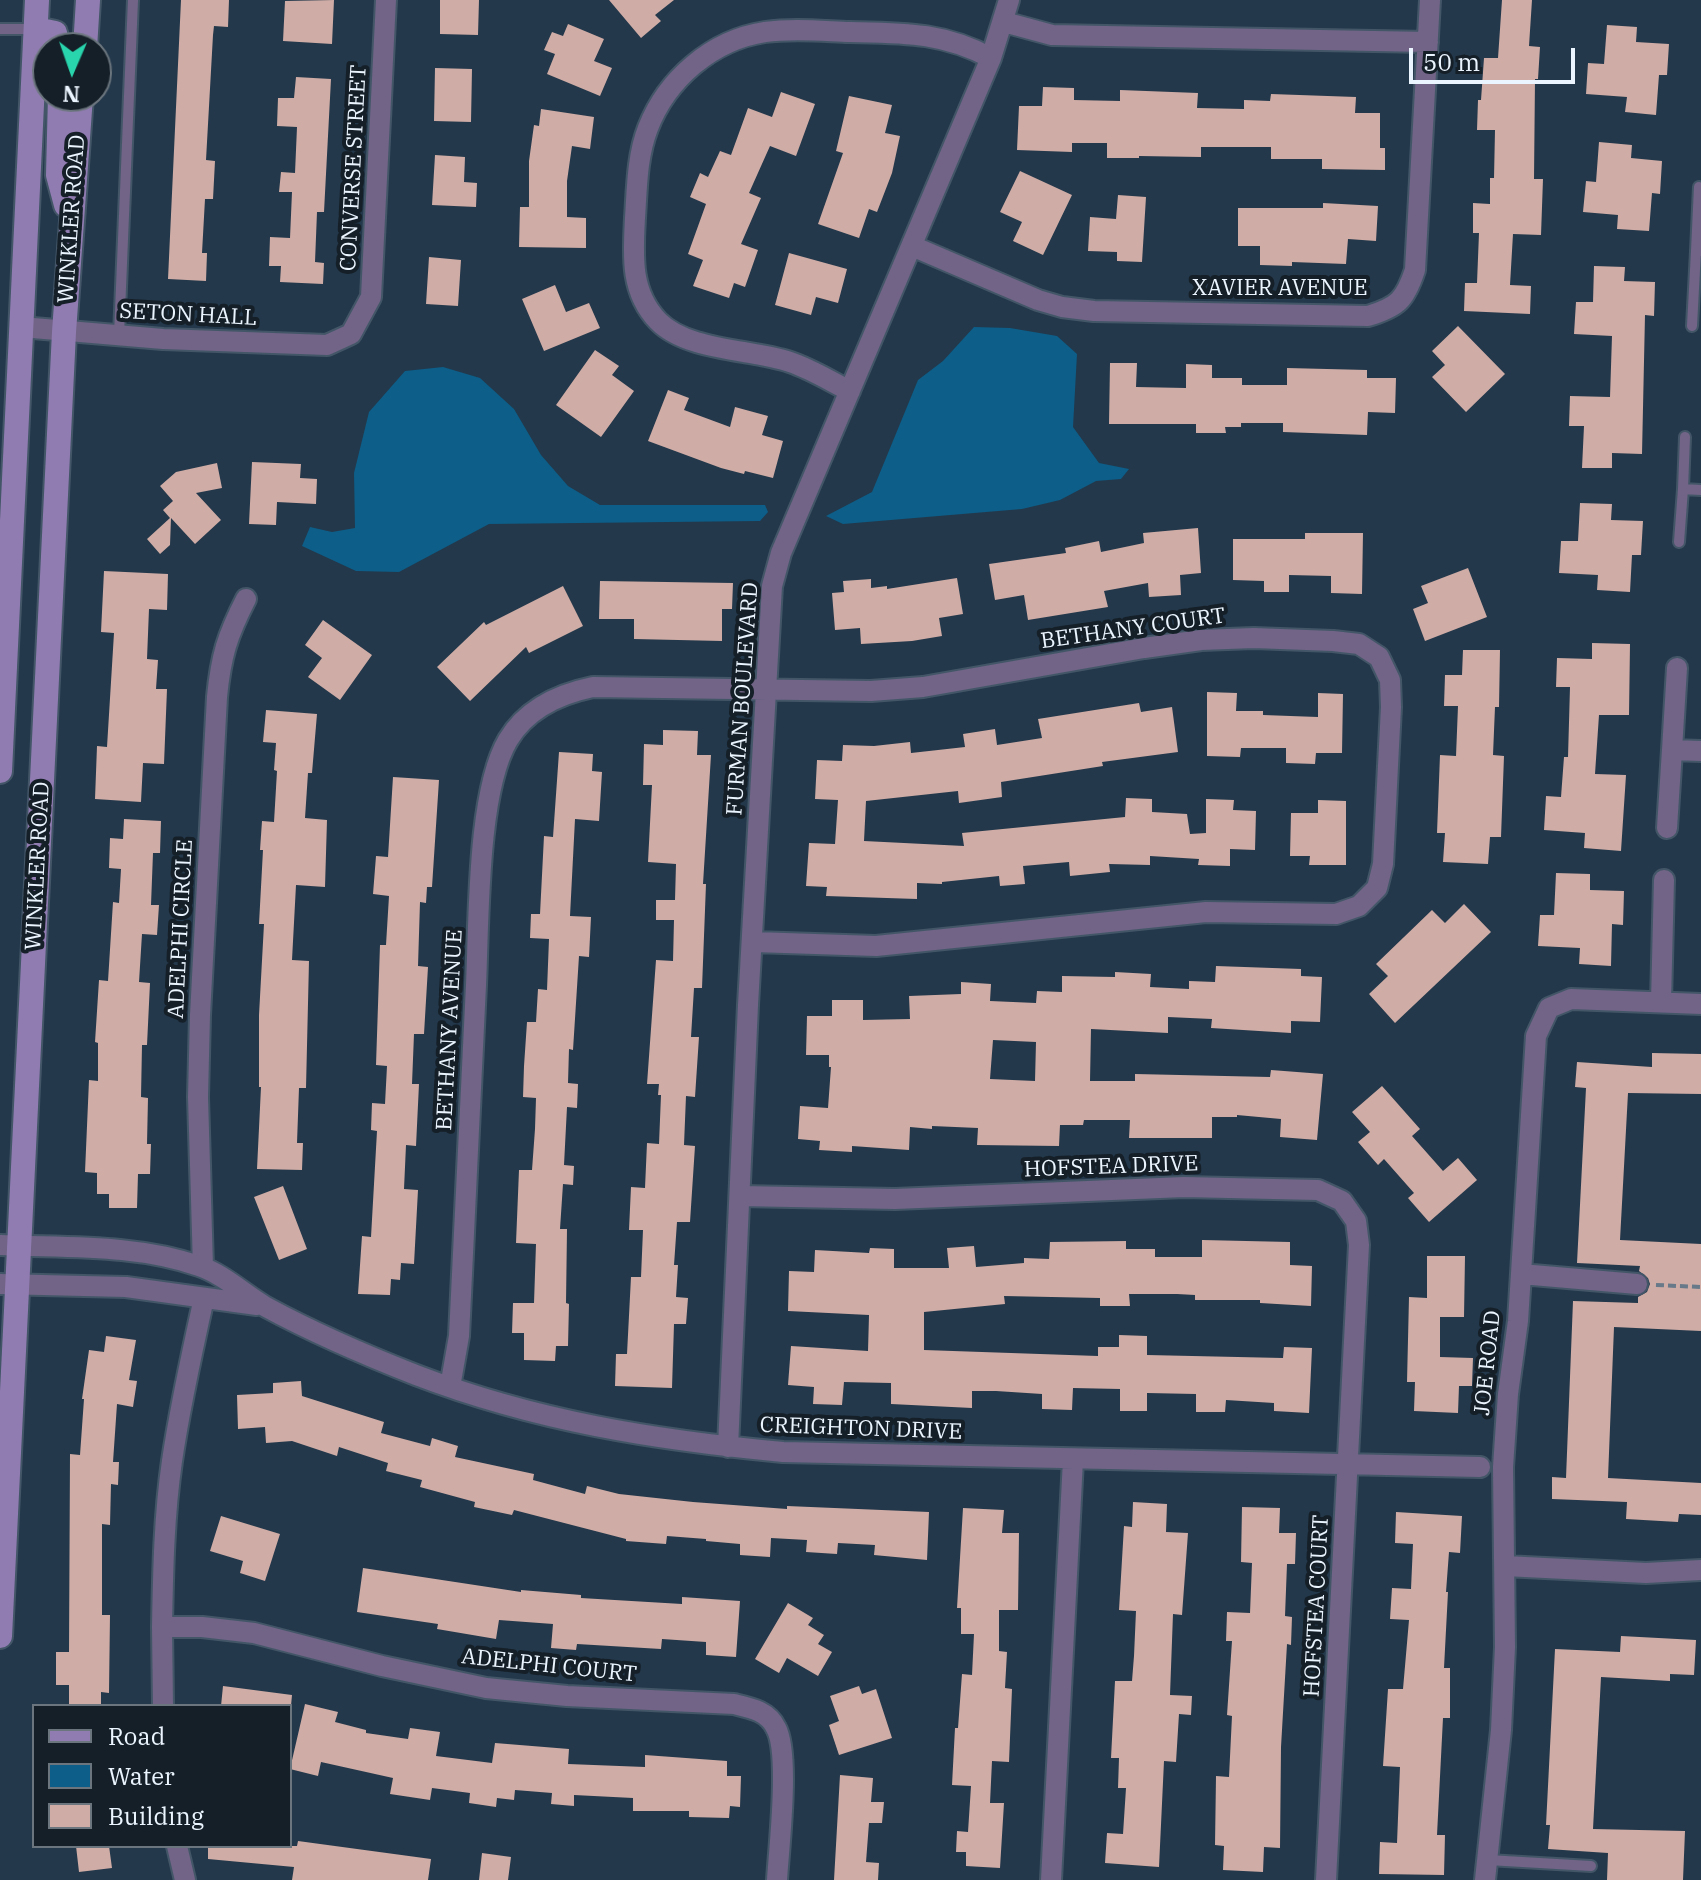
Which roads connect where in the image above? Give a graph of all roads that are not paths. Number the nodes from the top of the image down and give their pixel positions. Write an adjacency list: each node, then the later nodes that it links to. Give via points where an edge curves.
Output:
1 (37, 0): 9 (street, WINKLER ROAD)
2 (88, 0): 11 (street)
3 (133, 0): 24 (lane)
4 (386, 0): 23 (street, CONVERSE STREET, via 371,297)
5 (1009, 0): 7 (street, FURMAN BOULEVARD)
6 (1430, 0): 12 (street, XAVIER AVENUE)
7 (1004, 22): 12 (street, via 1052,35); 13 (street, FURMAN BOULEVARD)
8 (0, 29): 9 (lane)
9 (36, 29): 10 (street); 21 (street, WINKLER ROAD)
10 (50, 32)
11 (86, 32)
12 (1428, 42): 18 (street, XAVIER AVENUE, via 1415,270 1407,292 1391,309 1368,316 1094,311 1038,300)
13 (991, 58): 18 (street, FURMAN BOULEVARD); 25 (street, via 967,45 916,34 763,32 712,51 691,67 673,84 648,129 633,255 643,304 682,336 788,361)
14 (60, 112): 17 (street, via 58,175)
15 (80, 112): 17 (street, WINKLER ROAD)
16 (1699, 187): 19 (lane)
17 (71, 227): 22 (street, WINKLER ROAD)
18 (912, 246): 25 (street, FURMAN BOULEVARD)
19 (1698, 251): 20 (lane)
20 (1692, 326)
21 (21, 327): 22 (street, SETON HALL); 36 (street, WINKLER ROAD)
22 (64, 332): 24 (street, SETON HALL); 43 (street, WINKLER ROAD)
23 (351, 334): 24 (street, SETON HALL, via 327,345)
24 (119, 335)
25 (850, 391): 32 (street, FURMAN BOULEVARD, via 781,553 772,586)
26 (1685, 437): 27 (lane)
27 (1683, 489): 28 (lane); 29 (lane)
28 (1701, 490)
29 (1679, 542)
30 (246, 599): 44 (street, ADELPHI CIRCLE, via 228,634 217,697 200,1015)
31 (1677, 668): 34 (street)
32 (765, 690): 33 (street, BETHANY COURT, via 593,687); 39 (street, FURMAN BOULEVARD); 39 (street, BETHANY COURT, via 923,687 1144,648 1254,638 1359,644 1379,657 1390,680 1391,707 1383,864 1377,888 1359,906 1336,914 1206,912 890,945)
33 (554, 699): 51 (street, BETHANY AVENUE, via 524,720 509,739 497,763 489,804 459,1336)
34 (1672, 750): 35 (street); 37 (street)
35 (1701, 751)
36 (0, 771)
37 (1667, 828)
38 (1664, 880): 40 (street)
39 (754, 942): 42 (street, FURMAN BOULEVARD)
40 (1661, 1002): 41 (street, JOE ROAD); 45 (street, JOE ROAD, via 1571,999 1549,1008 1536,1036)
41 (1701, 1004)
42 (740, 1196): 50 (street, HOFSTEA DRIVE, via 895,1199 1184,1187 1318,1190 1342,1201 1356,1221); 52 (street, FURMAN BOULEVARD)
43 (9, 1246): 44 (street, CREIGHTON DRIVE, via 162,1255); 47 (street, WINKLER ROAD)
44 (203, 1267): 49 (street, CREIGHTON DRIVE)
45 (1521, 1274): 46 (street); 56 (street, JOE ROAD, via 1503,1467)
46 (1637, 1284)
47 (8, 1285): 48 (street, CREIGHTON DRIVE, via 126,1287); 59 (street, WINKLER ROAD)
48 (204, 1298): 49 (street, CREIGHTON DRIVE); 58 (street, via 172,1464)
49 (265, 1306): 51 (street, CREIGHTON DRIVE)
50 (1354, 1335): 54 (street, HOFSTEA COURT)
51 (450, 1387): 52 (street, CREIGHTON DRIVE, via 584,1426)
52 (728, 1447): 53 (street, CREIGHTON DRIVE)
53 (1073, 1460): 54 (street, CREIGHTON DRIVE); 66 (street)
54 (1348, 1463): 55 (street, CREIGHTON DRIVE); 67 (street, HOFSTEA COURT)
55 (1480, 1467)
56 (1505, 1566): 57 (street, via 1646,1573); 63 (street, JOE ROAD, via 1501,1730)
57 (1701, 1570)
58 (162, 1627): 60 (street); 65 (street, ADELPHI COURT, via 254,1633 486,1688 759,1710 776,1727 783,1752)
59 (0, 1636)
60 (163, 1704)
61 (177, 1848): 64 (street)
62 (1591, 1866): 63 (lane)
63 (1486, 1870)
64 (185, 1880)
65 (777, 1880)
66 (1051, 1880)
67 (1326, 1880)

